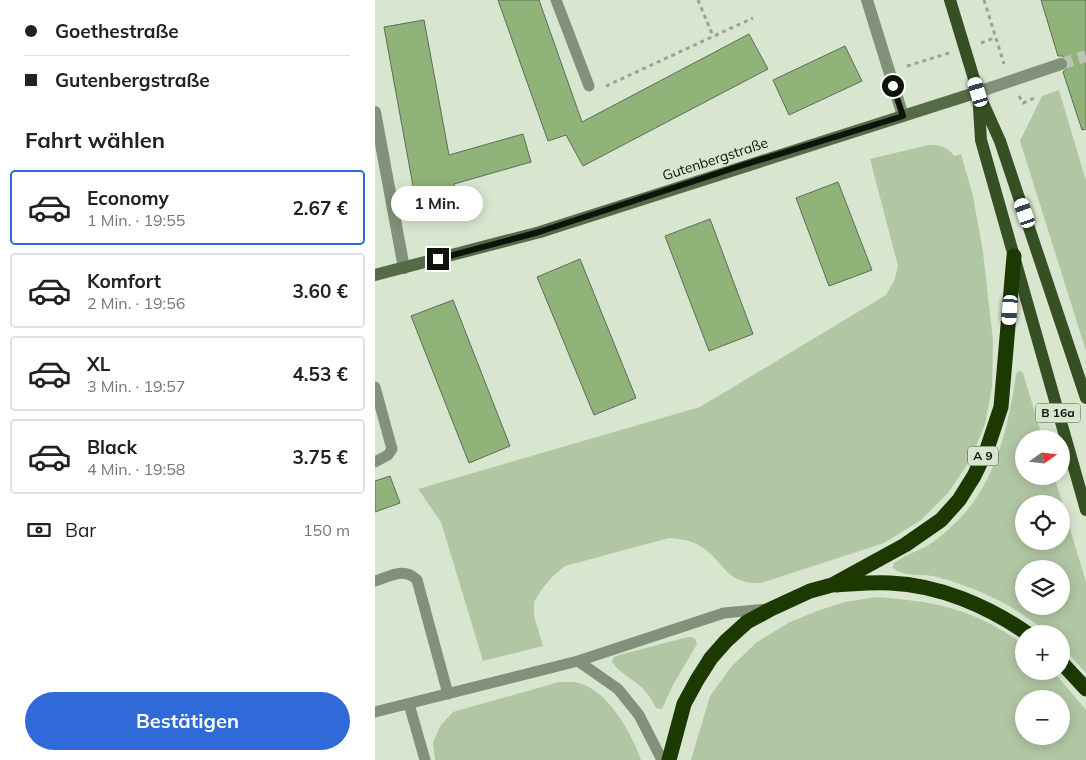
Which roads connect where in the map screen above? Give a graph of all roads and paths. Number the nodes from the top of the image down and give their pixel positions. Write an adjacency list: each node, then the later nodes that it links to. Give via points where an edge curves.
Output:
1 (556, 0): 13 (lane)
2 (698, 0): 7 (path)
3 (867, 0): 11 (street)
4 (949, 0): 9 (main road, B 16a)
5 (984, 0): 8 (path)
6 (753, 18): 7 (path)
7 (713, 36): 13 (path, via 593,93)
8 (994, 38): 9 (path); 12 (path)
9 (965, 48): 11 (path); 14 (main road, B 16a)
10 (1061, 64): 12 (street, Gutenbergstraße)
11 (889, 72): 17 (street)
12 (1010, 82): 14 (street, Gutenbergstraße); 15 (path, via 1023,102)
13 (589, 86)
14 (978, 92): 17 (street, Gutenbergstraße); 18 (main road, B 16a, via 981,140); 22 (main road, B 16a, via 1001,141)
15 (1037, 97)
16 (375, 112): 19 (street)
17 (903, 116): 19 (street, Gutenbergstraße, via 539,232)
18 (1014, 256): 24 (main road, B 16a); 26 (highway, A 9, via 1001,407 974,476 959,500 928,530)
19 (404, 268): 20 (street, Gutenbergstraße)
20 (375, 275)
21 (375, 387): 23 (lane, via 392,449 388,456)
22 (1086, 398)
23 (375, 462)
24 (1086, 510)
25 (375, 581): 32 (lane, via 401,573 410,574 417,580)
26 (832, 585): 27 (highway, A 9); 28 (highway, A 9, via 891,583 919,587 978,605)
27 (771, 609): 29 (lane, via 724,613); 37 (highway, A 9, via 747,622 711,658 684,704)
28 (1015, 625)
29 (578, 660): 32 (lane); 36 (lane, via 618,689 639,715)
30 (1070, 672): 31 (highway)
31 (1086, 689)
32 (448, 694): 33 (lane)
33 (409, 704): 34 (lane); 35 (lane)
34 (375, 712)
35 (425, 760)
36 (662, 760)
37 (669, 760)

